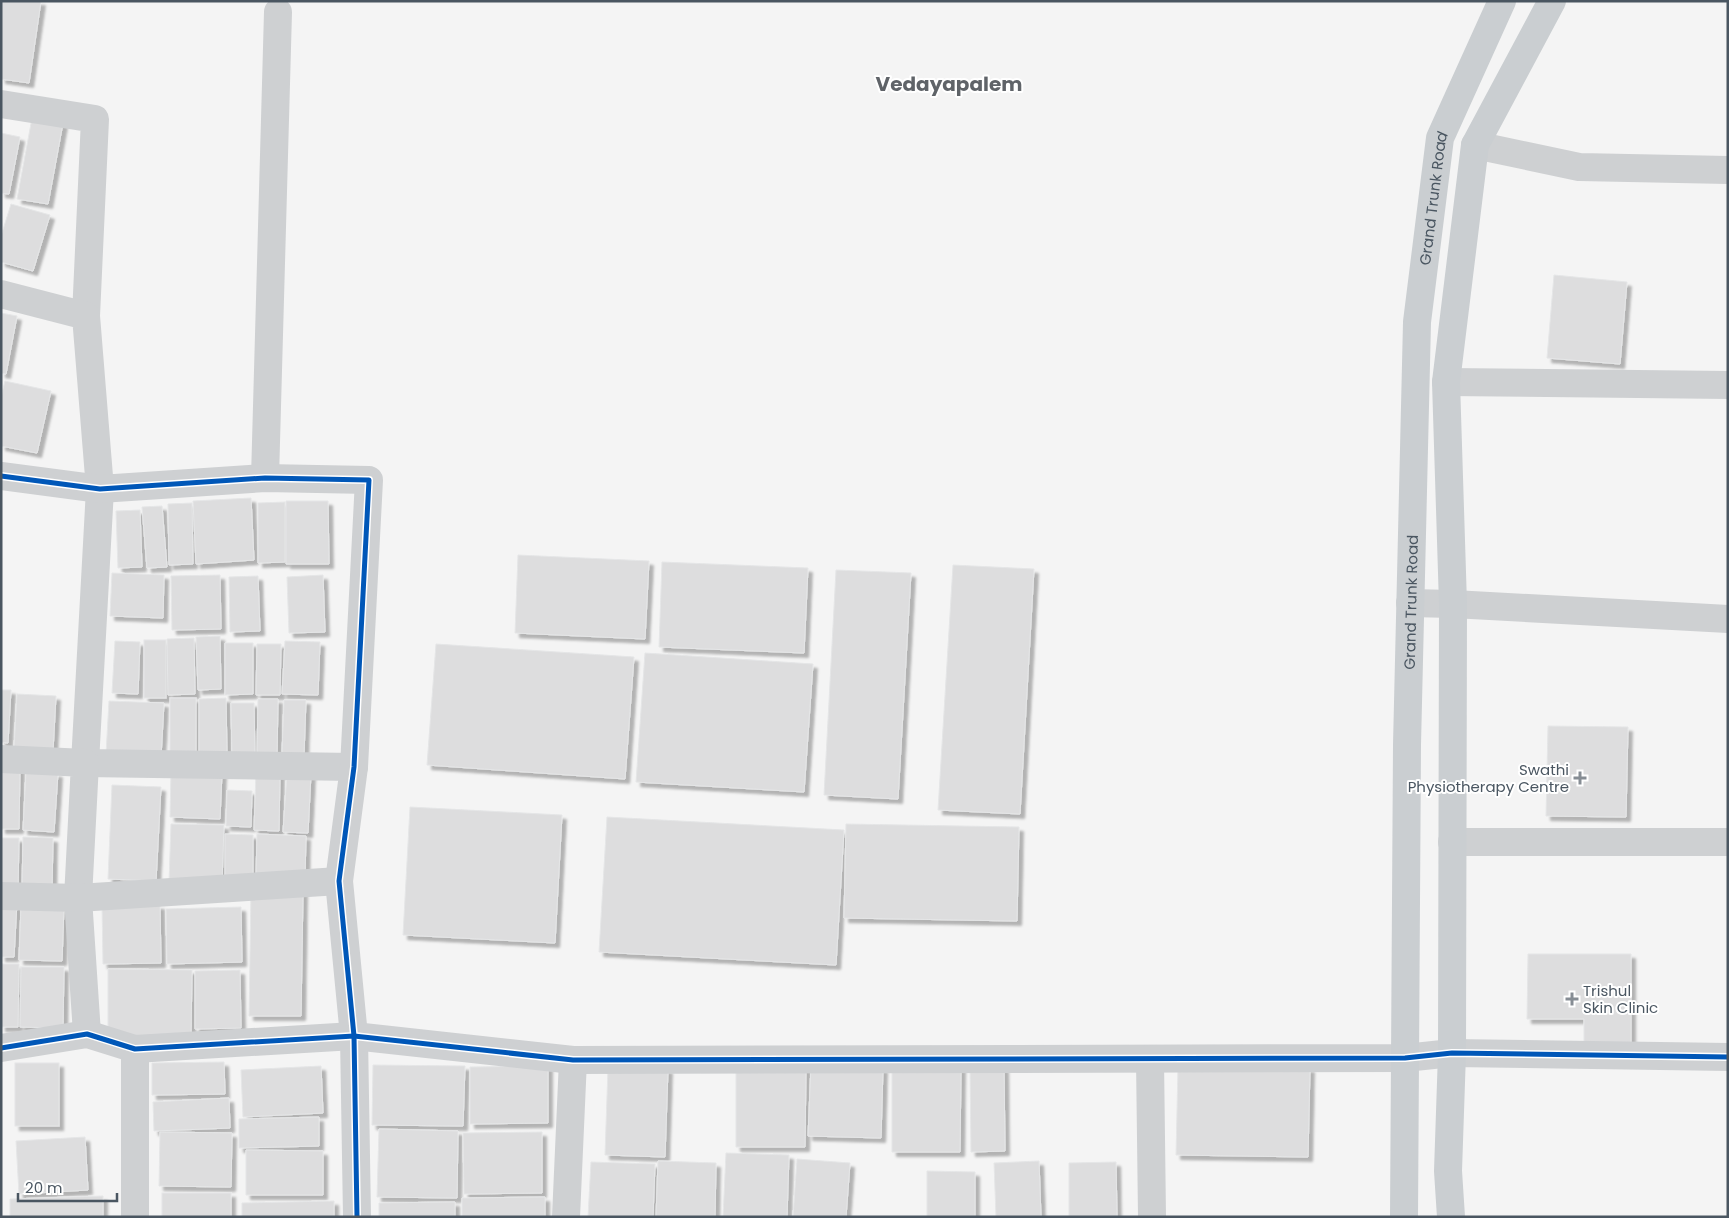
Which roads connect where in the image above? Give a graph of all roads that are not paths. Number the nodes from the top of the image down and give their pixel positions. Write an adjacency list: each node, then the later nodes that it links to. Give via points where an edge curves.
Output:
1 (1502, 1): 14 (main road, Grand Trunk Road, via 1440,138 1418,322)
2 (1552, 1): 5 (main road)
3 (278, 12): 12 (street)
4 (1, 104): 8 (street, via 95,119)
5 (1475, 145): 6 (street, via 1579,168); 9 (main road)
6 (1728, 170)
7 (1, 294): 8 (street)
8 (86, 316): 13 (street)
9 (1446, 382): 10 (street); 15 (main road)
10 (1728, 385)
11 (1, 476): 13 (street)
12 (265, 478): 13 (street); 19 (street, via 369,480)
13 (100, 489): 18 (street)
14 (1410, 604): 15 (street); 32 (main road, Grand Trunk Road)
15 (1453, 604): 16 (street); 20 (main road)
16 (1728, 619)
17 (1, 759): 18 (street)
18 (85, 762): 19 (street); 24 (street)
19 (354, 767): 22 (street)
20 (1452, 842): 21 (street); 29 (main road)
21 (1728, 842)
22 (339, 881): 24 (street); 26 (street)
23 (1, 896): 24 (street)
24 (78, 898): 25 (street)
25 (86, 1034): 27 (street); 28 (street)
26 (354, 1036): 28 (street); 33 (street); 35 (street)
27 (1, 1048)
28 (135, 1049): 34 (street)
29 (1452, 1054): 30 (street); 32 (street); 39 (main road, via 1448,1171)
30 (1728, 1057)
31 (1150, 1058): 32 (street); 33 (street); 37 (street)
32 (1405, 1058): 38 (main road, Grand Trunk Road)
33 (573, 1060): 36 (street)
34 (135, 1217)
35 (357, 1217)
36 (566, 1217)
37 (1152, 1217)
38 (1404, 1217)
39 (1451, 1217)

